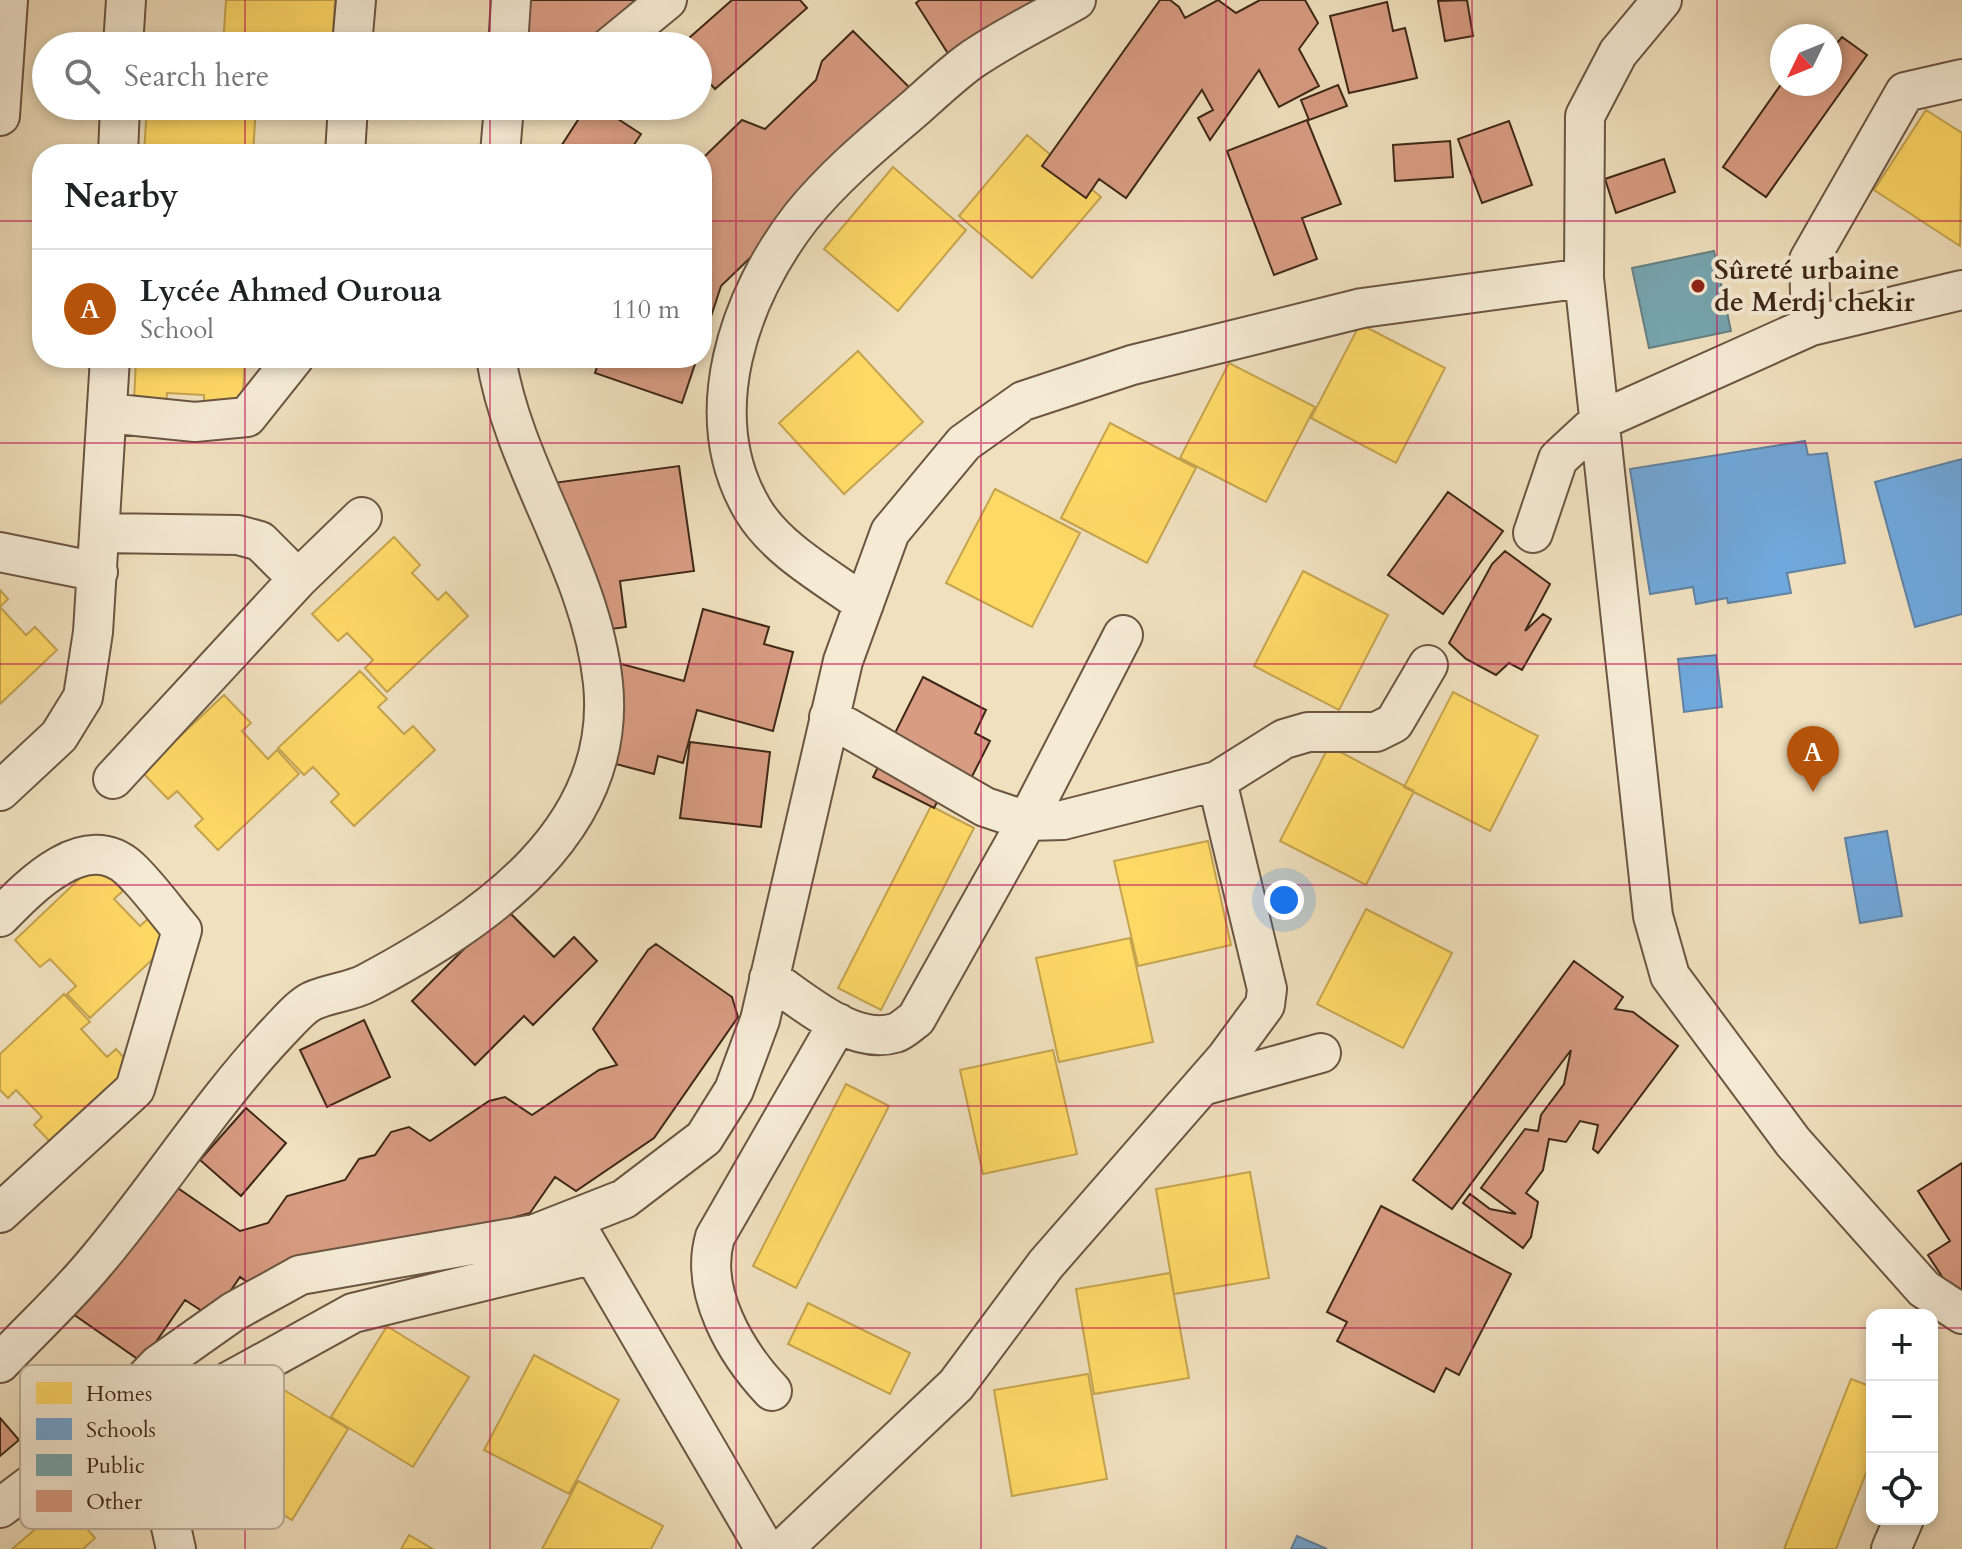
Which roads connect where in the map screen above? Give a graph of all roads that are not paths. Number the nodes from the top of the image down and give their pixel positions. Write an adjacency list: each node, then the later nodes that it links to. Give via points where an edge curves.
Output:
1 (126, 0): 8 (street)
2 (356, 0): 9 (street)
3 (511, 0): 10 (street)
4 (667, 0): 11 (street)
5 (1076, 0): 34 (street, via 971,60 856,158 801,218 758,286 735,340 725,413 738,482 781,543)
6 (1662, 0): 20 (street, via 1618,53 1585,116)
7 (5, 12): 13 (street)
8 (124, 32)
9 (353, 32)
10 (509, 32)
11 (628, 32)
12 (1962, 79): 22 (street, via 1905,92 1809,260)
13 (0, 116)
14 (119, 120): 17 (street)
15 (347, 120): 18 (street)
16 (503, 120): 19 (street)
17 (118, 144)
18 (346, 144)
19 (501, 144)
20 (1584, 278): 27 (street); 34 (street, via 1362,308 1132,365 1023,401 964,443 890,532)
21 (1962, 290): 22 (street)
22 (1811, 326): 27 (street)
23 (109, 368): 26 (street)
24 (286, 368): 26 (street, via 247,417 195,422)
25 (498, 368): 51 (street, via 512,424 588,618 603,683 600,752 576,815 527,875 443,939 364,985 309,1002 210,1109 93,1266)
26 (107, 413): 29 (street)
27 (1599, 421): 30 (street, via 1558,459); 50 (street, via 1653,916 1670,976 1793,1142 1924,1289)
28 (362, 517): 33 (street)
29 (101, 533): 32 (street); 33 (street, via 238,535 260,541)
30 (1533, 533)
31 (0, 552): 32 (street)
32 (98, 572): 40 (street, via 83,697 59,736)
33 (298, 579): 38 (street)
34 (864, 604): 37 (street)
35 (1123, 635): 41 (street)
36 (1428, 665): 39 (street, via 1394,723 1376,732 1308,732 1284,739)
37 (829, 717): 41 (street, via 985,807); 43 (street)
38 (113, 779)
39 (1217, 781): 41 (street, via 1063,820); 46 (street, via 1267,989 1257,1017)
40 (0, 791)
41 (1027, 821): 44 (street, via 916,1019 897,1033 871,1035)
42 (0, 917): 47 (street, via 52,871 104,854 128,867 182,930 135,1089)
43 (769, 978): 44 (street); 48 (street, via 734,1090 704,1138 624,1199)
44 (838, 1023): 54 (street, via 715,1237 709,1259 713,1290 735,1341)
45 (1321, 1053): 46 (street)
46 (1202, 1086): 59 (street, via 1046,1264 956,1385)
47 (0, 1213)
48 (574, 1218): 49 (street); 52 (street, via 535,1234 300,1275 233,1312)
49 (591, 1255): 53 (street, via 353,1313); 59 (street)
50 (1962, 1314)
51 (0, 1363)
52 (158, 1365)
53 (259, 1365)
54 (772, 1391)
55 (20, 1493): 56 (street)
56 (0, 1508)
57 (1901, 1525): 61 (street)
58 (172, 1529): 60 (street)
59 (766, 1547)
60 (176, 1549)
61 (1891, 1549)

